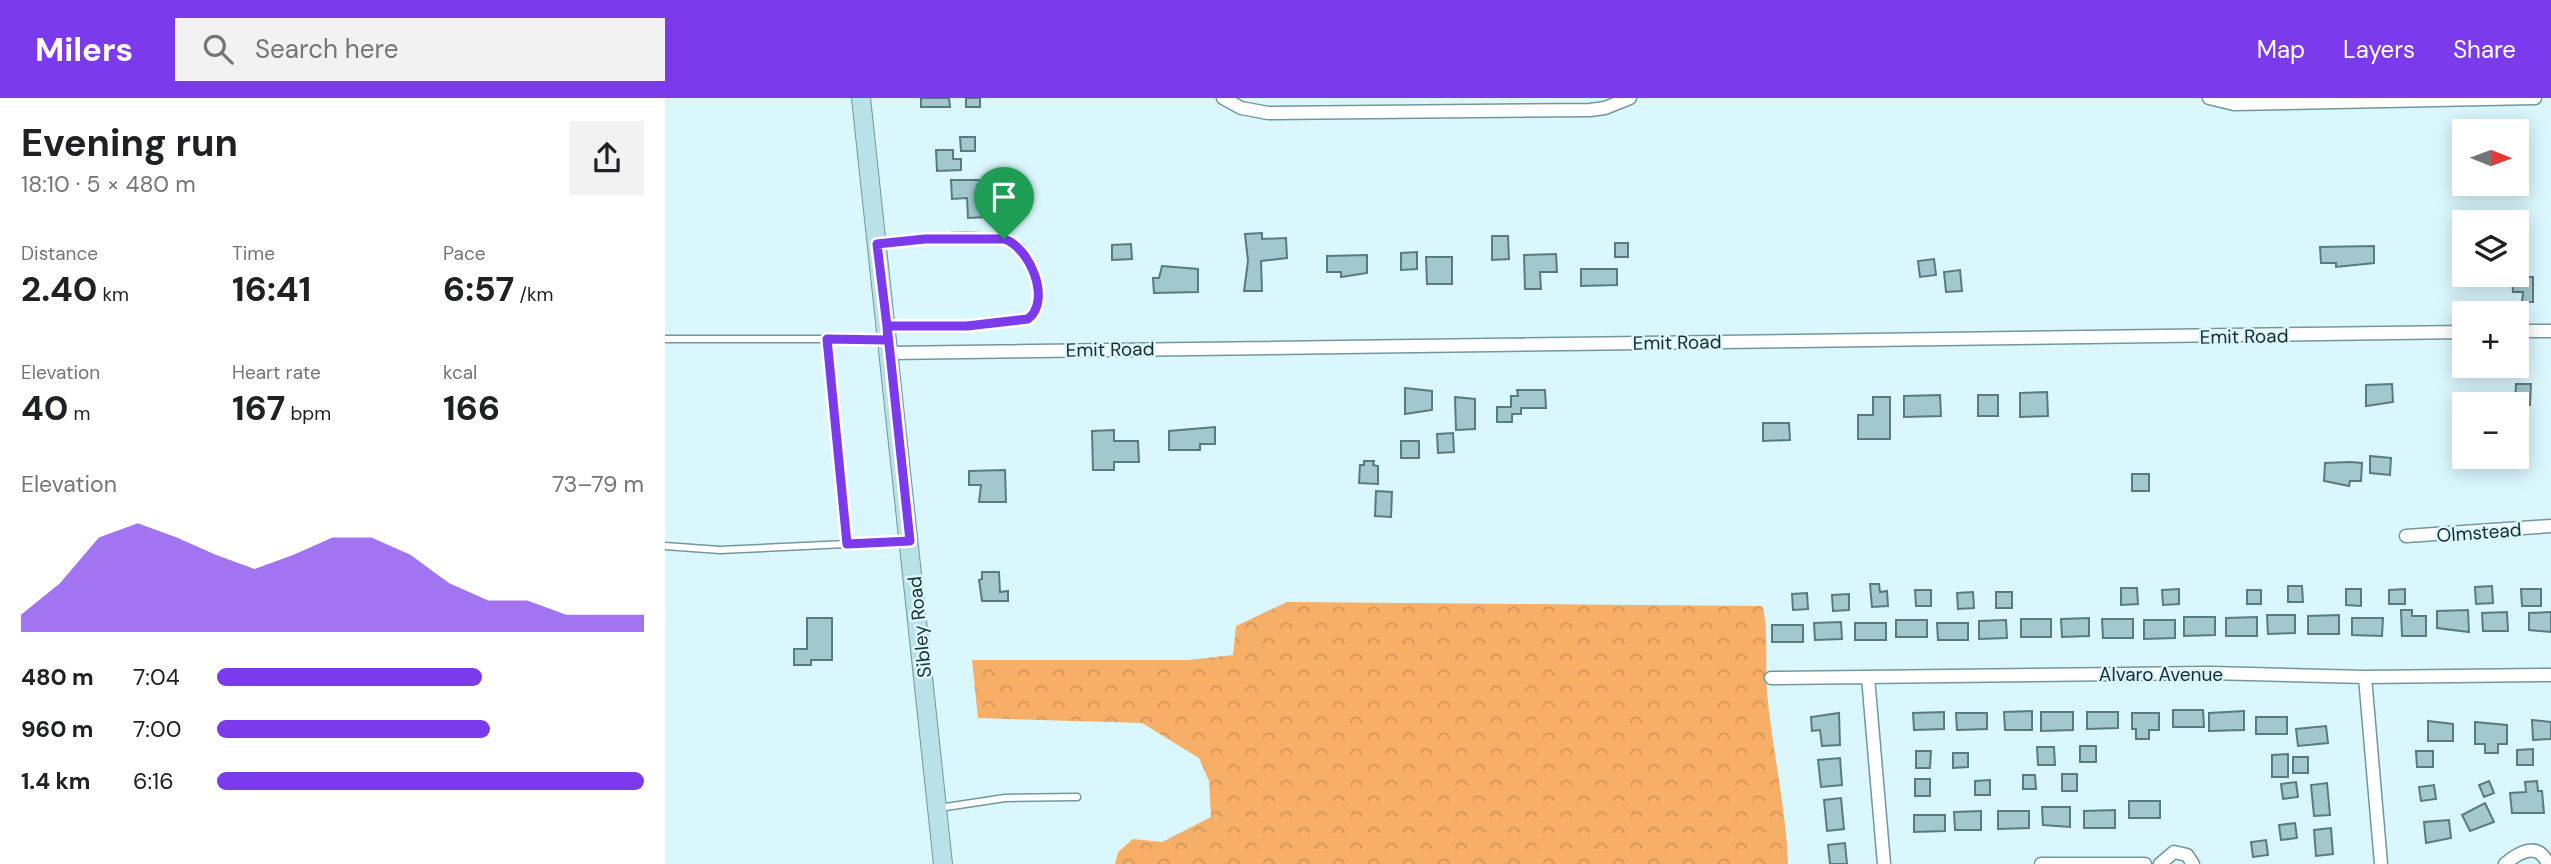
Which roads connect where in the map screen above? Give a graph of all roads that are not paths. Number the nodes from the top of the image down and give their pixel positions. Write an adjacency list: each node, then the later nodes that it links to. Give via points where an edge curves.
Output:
1 (861, 98): 10 (main road, Sibley Road)
2 (1223, 98): 9 (street, via 1257,113)
3 (1389, 98): 9 (street)
4 (1630, 98): 8 (street, via 1605,108)
5 (2209, 98): 7 (street, via 2234,104)
6 (2535, 98): 7 (street)
7 (2381, 101)
8 (1571, 104): 9 (street)
9 (1389, 112)
10 (877, 244): 16 (main road, Sibley Road); 16 (lane, via 1004,239 1021,247 1036,284 1035,310 1028,319)
11 (2529, 331): 12 (street)
12 (2551, 331)
13 (2452, 332): 16 (street, Emit Road)
14 (665, 338): 15 (lane)
15 (827, 339): 16 (lane); 20 (lane)
16 (888, 340): 19 (main road, Sibley Road)
17 (2551, 526): 18 (street, Olmstead)
18 (2406, 536)
19 (910, 541): 20 (lane); 27 (main road, Sibley Road)
20 (847, 544): 21 (lane, via 720,550)
21 (665, 546)
22 (2551, 675): 24 (street, Alvaro Avenue)
23 (1868, 677): 24 (street, Alvaro Avenue, via 2210,673); 25 (street, Alvaro Avenue); 29 (street)
24 (2365, 677): 34 (street)
25 (1771, 678)
26 (1077, 797): 27 (lane, via 1005,798)
27 (937, 808): 28 (main road, Sibley Road)
28 (943, 864)
29 (1884, 864)
30 (2042, 864): 31 (street)
31 (2145, 864)
32 (2161, 864): 33 (street, via 2174,852 2187,855)
33 (2193, 864)
34 (2381, 864)
35 (2505, 864): 36 (street, via 2520,852 2532,850)
36 (2548, 864)

